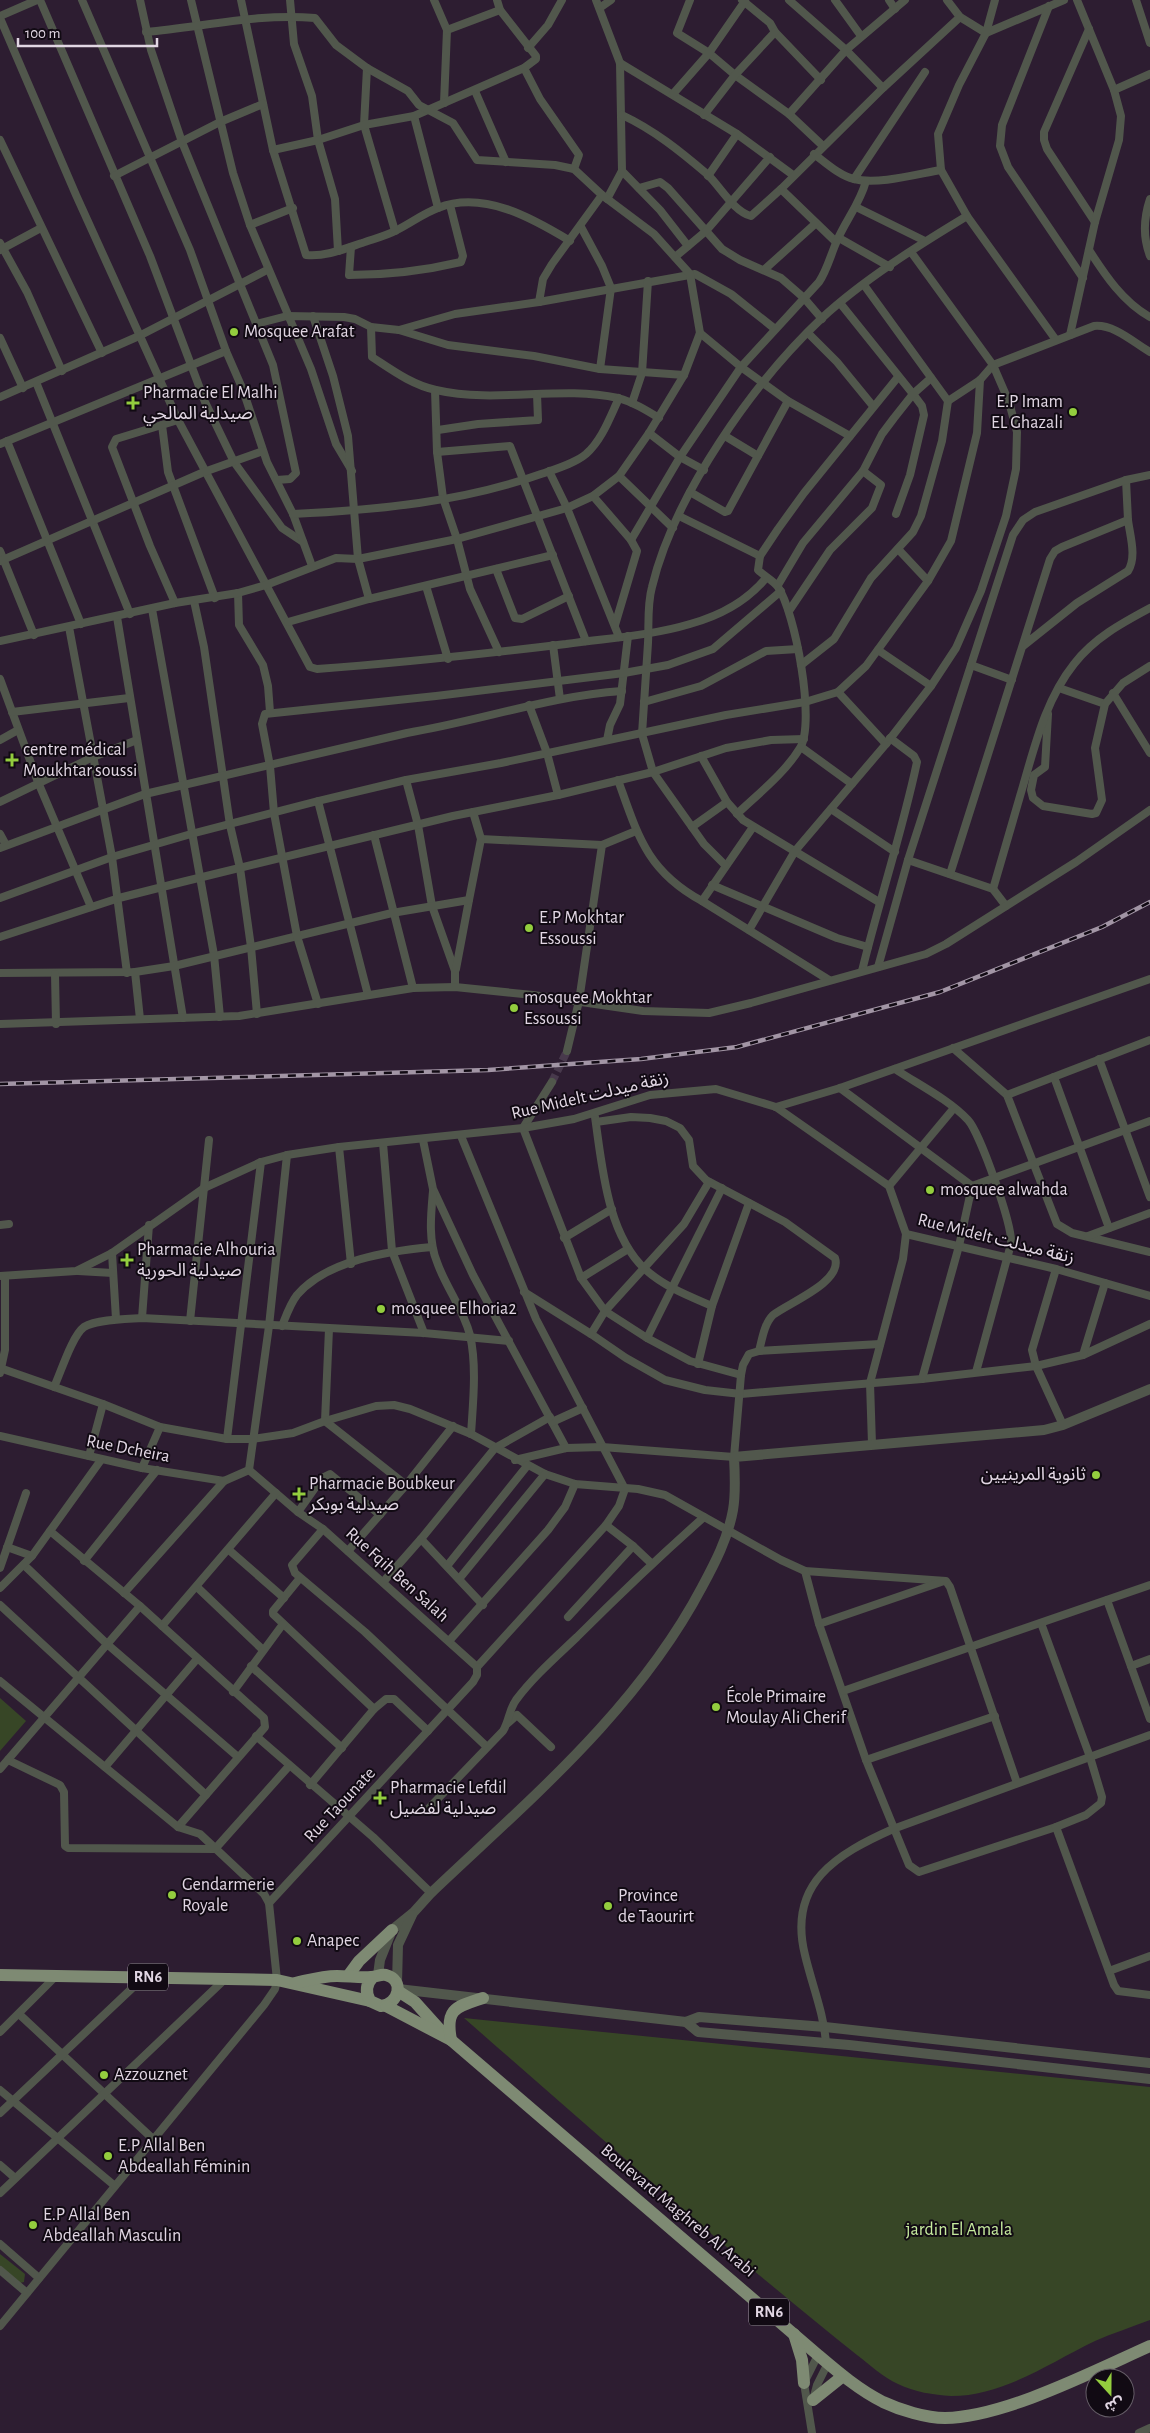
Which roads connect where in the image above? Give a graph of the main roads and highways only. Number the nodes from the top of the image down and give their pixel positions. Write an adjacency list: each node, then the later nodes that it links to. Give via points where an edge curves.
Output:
1 (392, 1930): 3 (main road)
2 (0, 1975): 5 (main road, RN6, via 226,1978)
3 (348, 1976): 4 (main road, RN6); 5 (main road, RN6, via 326,1976)
4 (375, 1976): 6 (main road, RN6, via 389,1976); 8 (main road, via 369,1981 366,1991)
5 (295, 1983): 8 (main road, RN6)
6 (398, 1988): 9 (main road, via 394,2001); 10 (main road, Boulevard Maghreb Al Arabi / RN6)
7 (483, 1998): 10 (main road, via 451,2013)
8 (370, 2001): 9 (main road, RN6, via 377,2006)
9 (386, 2006): 10 (main road, Boulevard Maghreb Al Arabi / RN6)
10 (447, 2037): 11 (main road, Boulevard Maghreb Al Arabi / RN6)
11 (794, 2334): 13 (main road, Boulevard Maghreb Al Arabi / RN6); 14 (main road, via 802,2360)
12 (1150, 2346): 13 (main road, Boulevard Maghreb Al Arabi / RN6, via 1021,2401 973,2415 944,2418 883,2402)
13 (843, 2376): 15 (main road)
14 (804, 2383)
15 (813, 2400)

